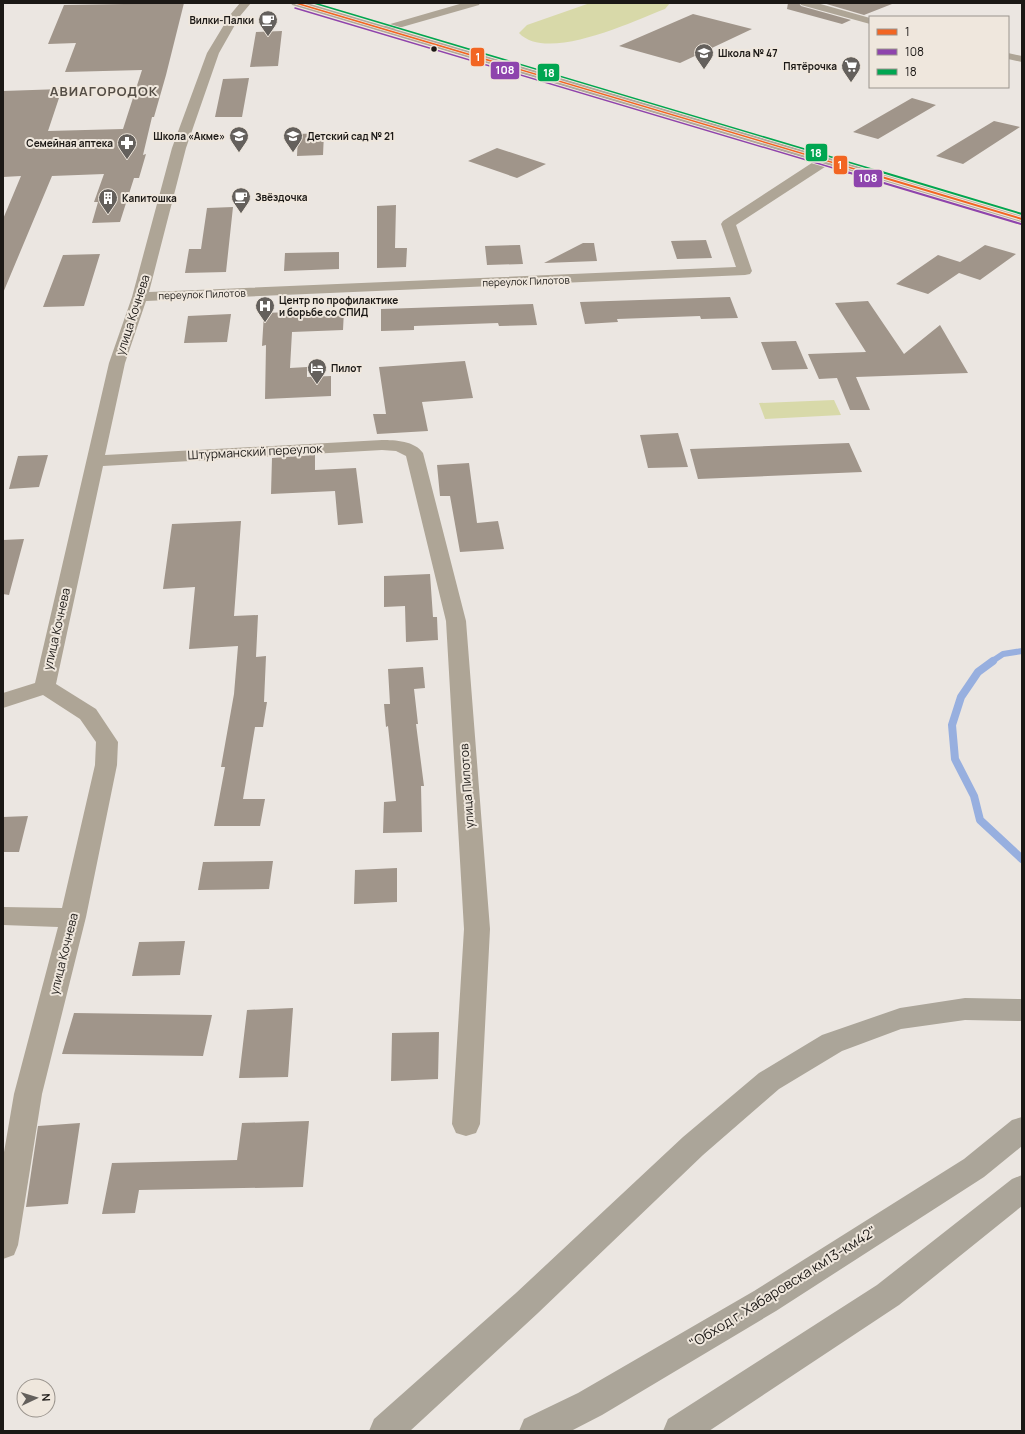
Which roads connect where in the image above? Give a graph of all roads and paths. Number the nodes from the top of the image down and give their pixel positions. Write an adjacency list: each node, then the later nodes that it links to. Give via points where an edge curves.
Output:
1 (246, 3): 11 (street, улица Кочнева, via 235,15 213,53 179,148)
2 (296, 3): 6 (main road)
3 (475, 3): 6 (street)
4 (805, 3): 5 (street)
5 (869, 21)
6 (384, 29): 9 (main road)
7 (1009, 56): 8 (street)
8 (1022, 59)
9 (826, 160): 10 (main road); 11 (street, переулок Пилотов, via 728,224 745,271)
10 (1022, 219)
11 (140, 297): 13 (street, улица Кочнева, via 117,363)
12 (414, 453): 13 (street, Штурманский переулок, via 399,446 382,445); 19 (street, улица Пилотов, via 456,621 477,929)
13 (95, 461): 14 (street, улица Кочнева)
14 (45, 687): 15 (street); 17 (street, улица Кочнева, via 88,714 107,742 106,765)
15 (3, 701)
16 (3, 916): 17 (street)
17 (73, 917): 22 (street, улица Кочнева, via 28,1094)
18 (1022, 1010): 23 (highway, via 965,1009 900,1019 832,1043 769,1081 693,1146 527,1303)
19 (466, 1124)
20 (1022, 1129): 24 (highway, "Обход г. Хабаровска км13-км42", via 974,1168 765,1301 590,1404)
21 (1022, 1188): 25 (highway, via 888,1296)
22 (3, 1245)
23 (386, 1431)
24 (536, 1431)
25 (680, 1431)

